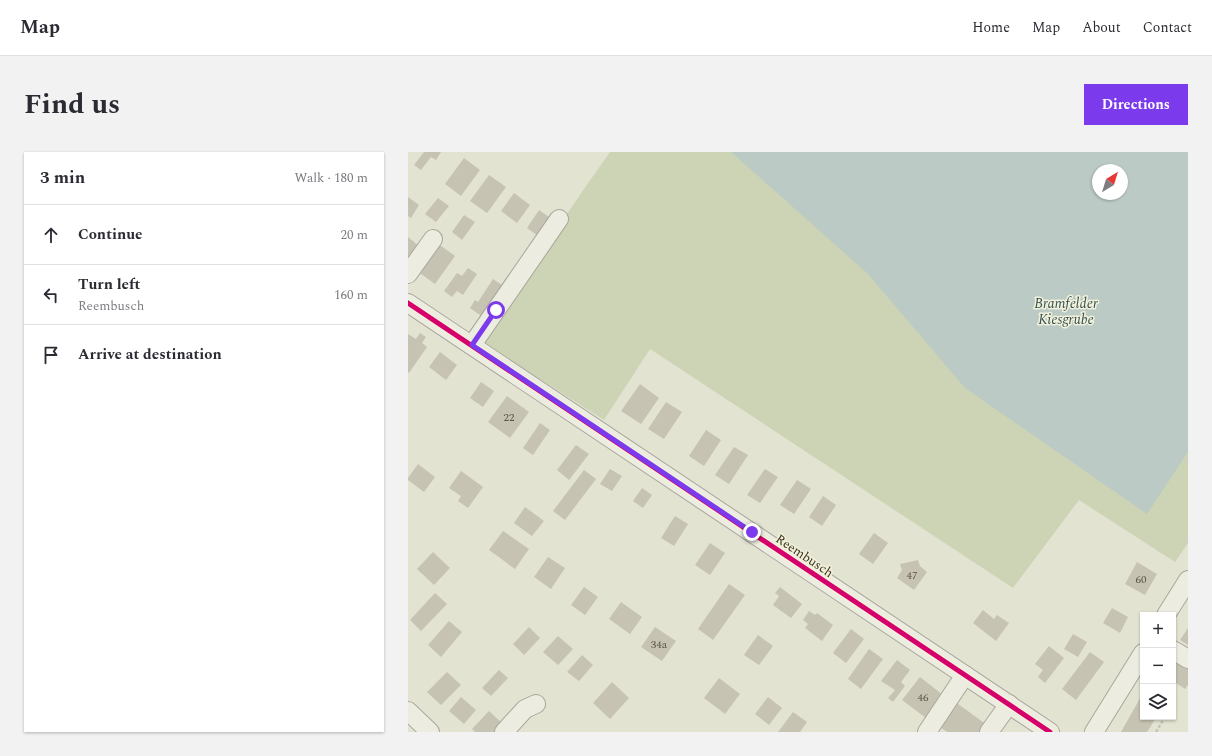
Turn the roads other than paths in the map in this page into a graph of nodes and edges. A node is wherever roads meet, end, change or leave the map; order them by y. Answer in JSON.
{"nodes":[{"id":1,"x":559,"y":219,"type":"dead end"},
{"id":2,"x":434,"y":240,"type":"dead end"},
{"id":3,"x":408,"y":274,"type":"edge"},
{"id":4,"x":408,"y":303,"type":"edge"},
{"id":5,"x":472,"y":345,"type":"junction"},
{"id":6,"x":1188,"y":580,"type":"edge"},
{"id":7,"x":1168,"y":612,"type":"edge"},
{"id":8,"x":1176,"y":652,"type":"edge"},
{"id":9,"x":1140,"y":658,"type":"edge"},
{"id":10,"x":1188,"y":659,"type":"edge"},
{"id":11,"x":965,"y":675,"type":"junction"},
{"id":12,"x":536,"y":704,"type":"dead end"},
{"id":13,"x":1009,"y":704,"type":"junction"},
{"id":14,"x":408,"y":711,"type":"edge"},
{"id":15,"x":1039,"y":729,"type":"edge"},
{"id":16,"x":430,"y":732,"type":"edge"},
{"id":17,"x":504,"y":732,"type":"edge"},
{"id":18,"x":928,"y":732,"type":"edge"},
{"id":19,"x":989,"y":732,"type":"edge"},
{"id":20,"x":1094,"y":732,"type":"edge"}],
"edges":[{"from":1,"to":5,"type":"street"},
{"from":2,"to":3,"type":"street"},
{"from":4,"to":5,"type":"street","name":"Reembusch"},
{"from":5,"to":11,"type":"street","name":"Reembusch"},
{"from":6,"to":7,"type":"street"},
{"from":8,"to":10,"type":"street"},
{"from":9,"to":20,"type":"street"},
{"from":11,"to":13,"type":"street","name":"Reembusch"},
{"from":11,"to":18,"type":"street"},
{"from":12,"to":17,"type":"street"},
{"from":13,"to":15,"type":"street","name":"Reembusch"},
{"from":13,"to":19,"type":"street"},
{"from":14,"to":16,"type":"street"}]}
